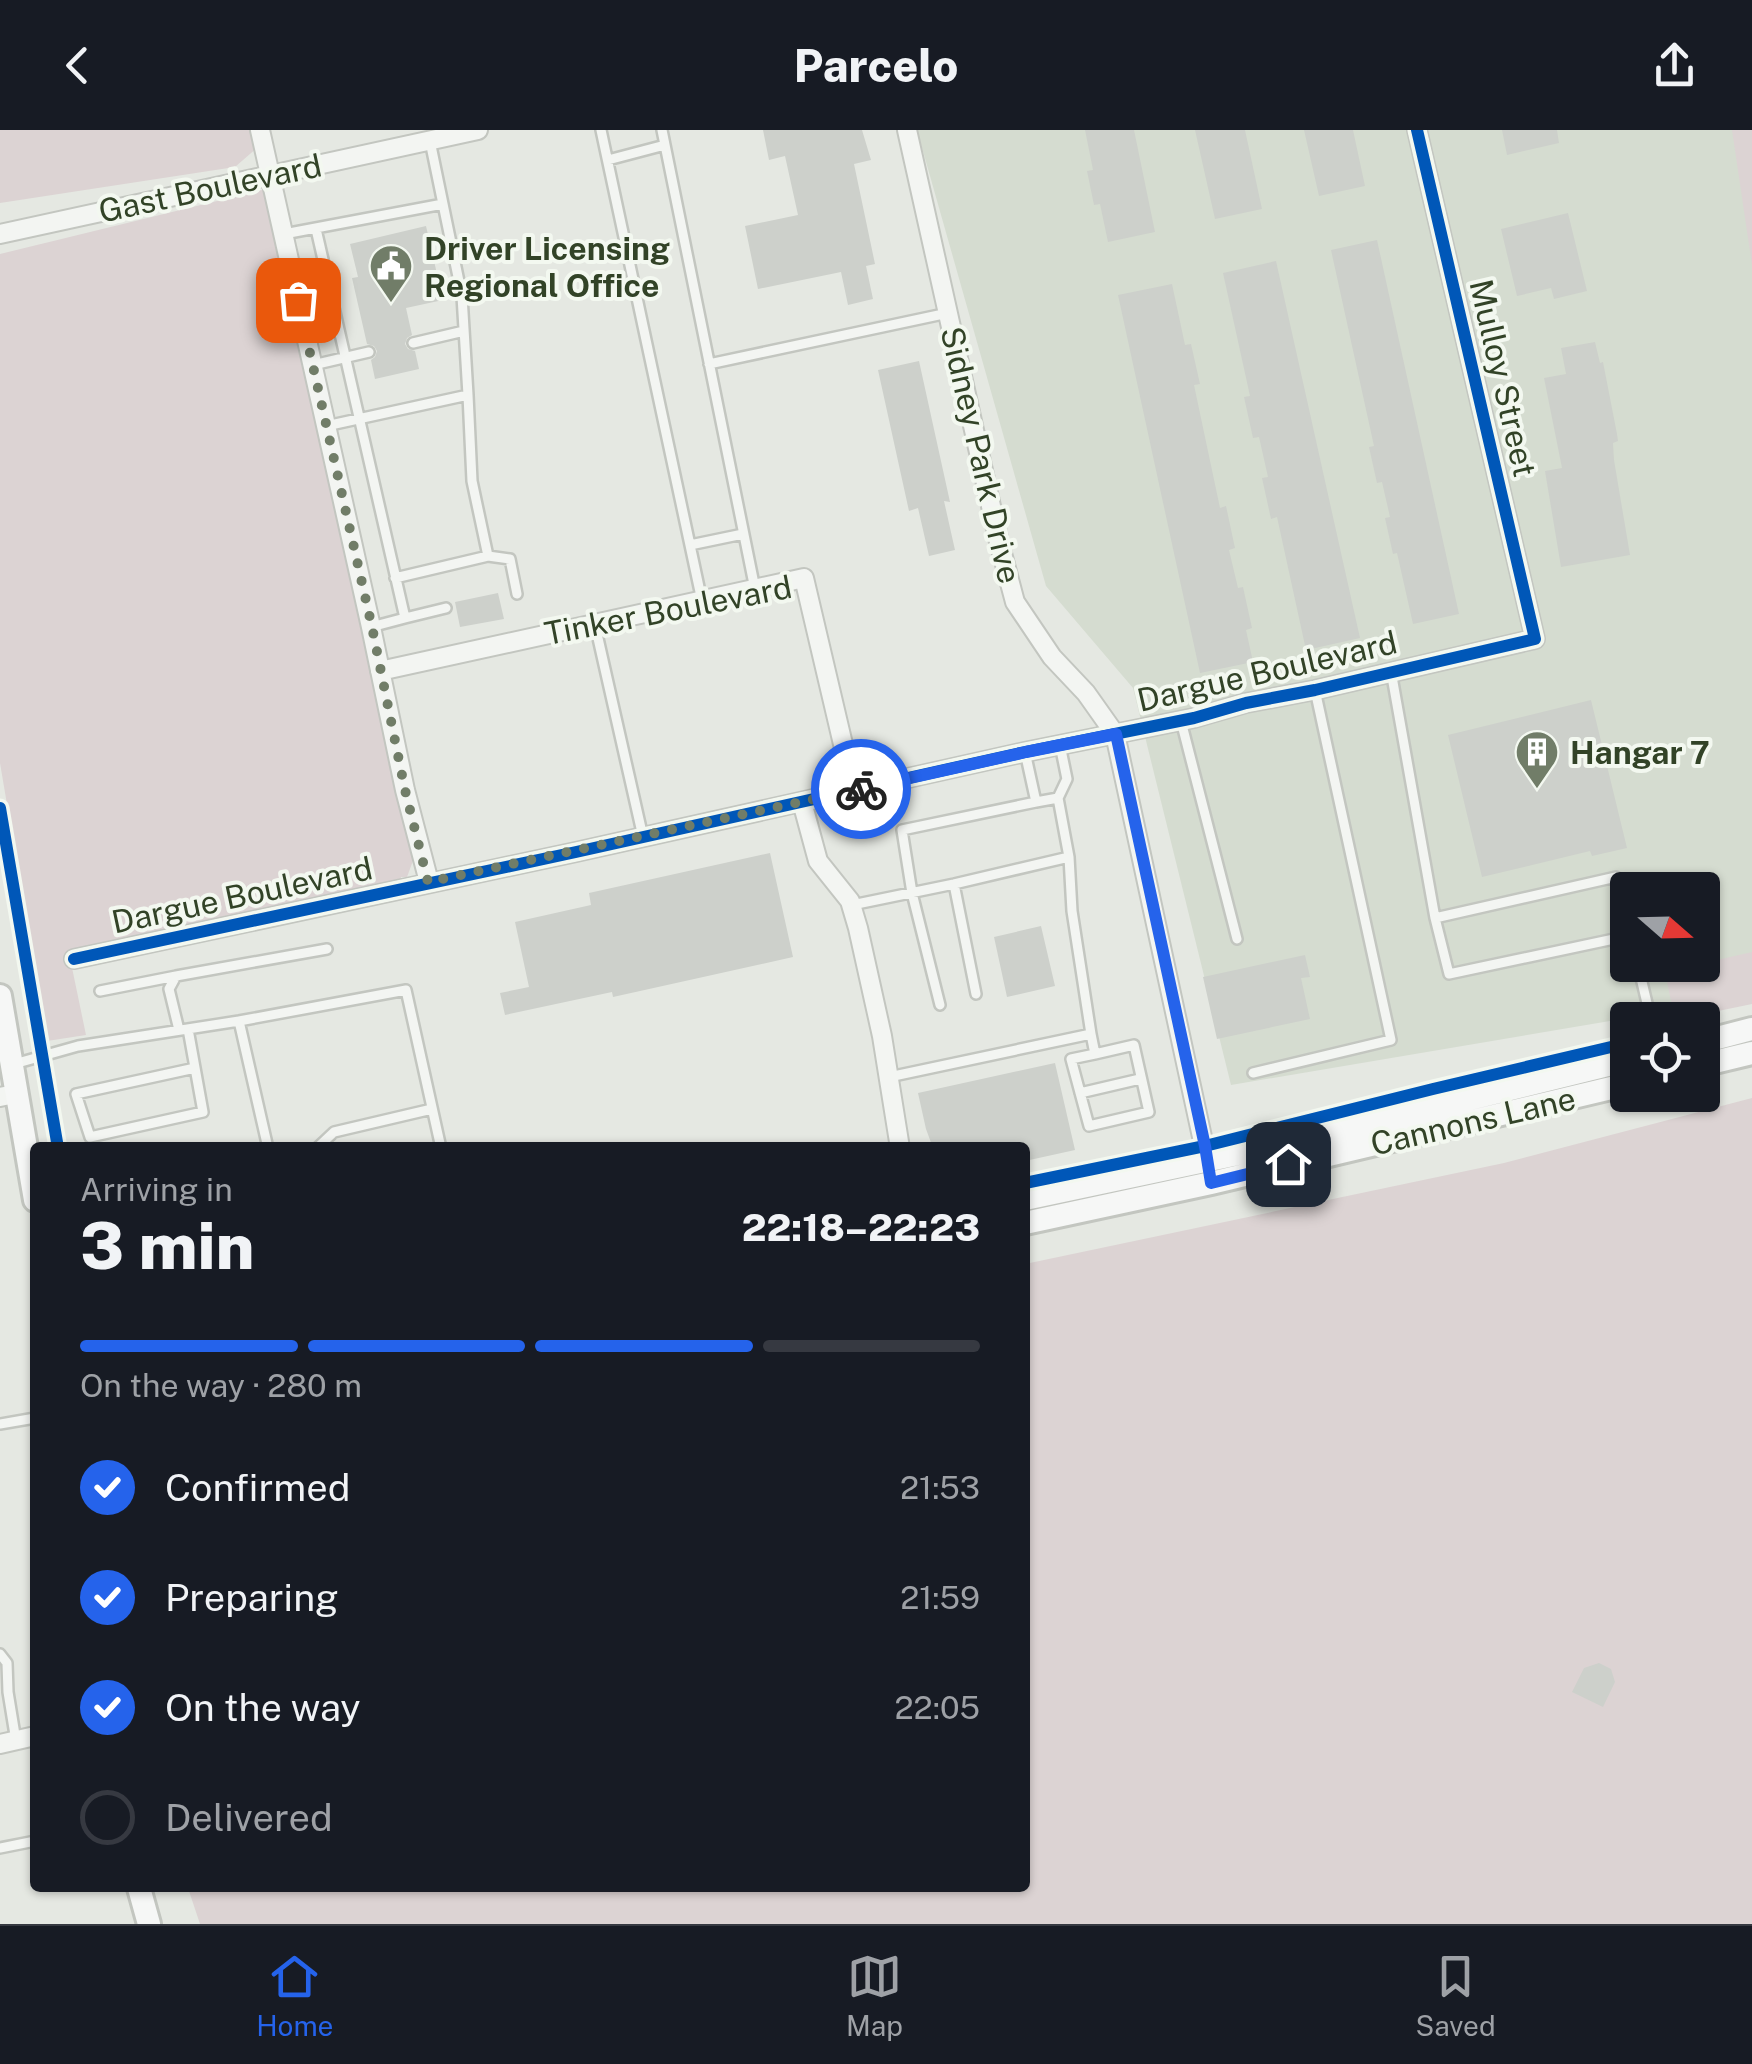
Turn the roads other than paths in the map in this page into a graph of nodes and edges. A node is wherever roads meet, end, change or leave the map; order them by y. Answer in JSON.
{"nodes":[{"id":1,"x":260,"y":130,"type":"edge"},
{"id":2,"x":478,"y":130,"type":"edge"},
{"id":3,"x":601,"y":130,"type":"edge"},
{"id":4,"x":662,"y":130,"type":"edge"},
{"id":5,"x":907,"y":130,"type":"edge"},
{"id":6,"x":1418,"y":130,"type":"edge"},
{"id":7,"x":430,"y":142,"type":"junction"},
{"id":8,"x":665,"y":146,"type":"junction"},
{"id":9,"x":608,"y":160,"type":"junction"},
{"id":10,"x":271,"y":174,"type":"junction"},
{"id":11,"x":443,"y":204,"type":"junction"},
{"id":12,"x":316,"y":229,"type":"junction"},
{"id":13,"x":0,"y":234,"type":"edge"},
{"id":14,"x":284,"y":234,"type":"junction"},
{"id":15,"x":948,"y":313,"type":"junction"},
{"id":16,"x":464,"y":331,"type":"junction"},
{"id":17,"x":413,"y":343,"type":"dead end"},
{"id":18,"x":369,"y":352,"type":"dead end"},
{"id":19,"x":344,"y":358,"type":"junction"},
{"id":20,"x":709,"y":364,"type":"junction"},
{"id":21,"x":313,"y":365,"type":"junction"},
{"id":22,"x":468,"y":395,"type":"junction"},
{"id":23,"x":358,"y":420,"type":"junction"},
{"id":24,"x":326,"y":426,"type":"junction"},
{"id":25,"x":744,"y":534,"type":"junction"},
{"id":26,"x":690,"y":545,"type":"junction"},
{"id":27,"x":488,"y":556,"type":"junction"},
{"id":28,"x":395,"y":578,"type":"junction"},
{"id":29,"x":755,"y":589,"type":"junction"},
{"id":30,"x":517,"y":594,"type":"dead end"},
{"id":31,"x":702,"y":601,"type":"junction"},
{"id":32,"x":446,"y":608,"type":"dead end"},
{"id":33,"x":404,"y":618,"type":"junction"},
{"id":34,"x":595,"y":624,"type":"junction"},
{"id":35,"x":372,"y":627,"type":"junction"},
{"id":36,"x":1534,"y":639,"type":"joint"},
{"id":37,"x":380,"y":671,"type":"junction"},
{"id":38,"x":1390,"y":671,"type":"junction"},
{"id":39,"x":1315,"y":690,"type":"junction"},
{"id":40,"x":1181,"y":721,"type":"junction"},
{"id":41,"x":1116,"y":734,"type":"junction"},
{"id":42,"x":1060,"y":745,"type":"junction"},
{"id":43,"x":1026,"y":752,"type":"junction"},
{"id":44,"x":854,"y":791,"type":"junction"},
{"id":45,"x":1058,"y":798,"type":"junction"},
{"id":46,"x":802,"y":802,"type":"junction"},
{"id":47,"x":1036,"y":802,"type":"junction"},
{"id":48,"x":644,"y":837,"type":"junction"},
{"id":49,"x":1069,"y":857,"type":"junction"},
{"id":50,"x":1610,"y":878,"type":"edge"},
{"id":51,"x":428,"y":882,"type":"junction"},
{"id":52,"x":954,"y":884,"type":"junction"},
{"id":53,"x":912,"y":893,"type":"junction"},
{"id":54,"x":852,"y":905,"type":"junction"},
{"id":55,"x":1436,"y":918,"type":"junction"},
{"id":56,"x":1237,"y":939,"type":"dead end"},
{"id":57,"x":1610,"y":940,"type":"edge"},
{"id":58,"x":327,"y":950,"type":"dead end"},
{"id":59,"x":74,"y":959,"type":"dead end"},
{"id":60,"x":176,"y":976,"type":"junction"},
{"id":61,"x":100,"y":992,"type":"dead end"},
{"id":62,"x":976,"y":994,"type":"dead end"},
{"id":63,"x":0,"y":996,"type":"edge"},
{"id":64,"x":940,"y":1004,"type":"dead end"},
{"id":65,"x":239,"y":1021,"type":"junction"},
{"id":66,"x":1752,"y":1029,"type":"edge"},
{"id":67,"x":184,"y":1030,"type":"junction"},
{"id":68,"x":1090,"y":1034,"type":"junction"},
{"id":69,"x":1720,"y":1037,"type":"edge"},
{"id":70,"x":1752,"y":1053,"type":"edge"},
{"id":71,"x":1095,"y":1054,"type":"junction"},
{"id":72,"x":1720,"y":1061,"type":"edge"},
{"id":73,"x":11,"y":1064,"type":"junction"},
{"id":74,"x":1610,"y":1064,"type":"edge"},
{"id":75,"x":195,"y":1068,"type":"junction"},
{"id":76,"x":1253,"y":1073,"type":"dead end"},
{"id":77,"x":889,"y":1077,"type":"junction"},
{"id":78,"x":1140,"y":1079,"type":"junction"},
{"id":79,"x":1610,"y":1088,"type":"edge"},
{"id":80,"x":1080,"y":1092,"type":"junction"},
{"id":81,"x":8,"y":1095,"type":"edge"},
{"id":82,"x":432,"y":1110,"type":"junction"},
{"id":83,"x":267,"y":1142,"type":"edge"},
{"id":84,"x":323,"y":1142,"type":"edge"},
{"id":85,"x":440,"y":1142,"type":"edge"},
{"id":86,"x":899,"y":1142,"type":"edge"},
{"id":87,"x":1209,"y":1171,"type":"junction"},
{"id":88,"x":30,"y":1181,"type":"edge"},
{"id":89,"x":1030,"y":1198,"type":"edge"},
{"id":90,"x":1030,"y":1222,"type":"edge"},
{"id":91,"x":30,"y":1419,"type":"edge"},
{"id":92,"x":0,"y":1424,"type":"edge"},
{"id":93,"x":0,"y":1654,"type":"edge"},
{"id":94,"x":17,"y":1740,"type":"edge"},
{"id":95,"x":30,"y":1842,"type":"edge"},
{"id":96,"x":0,"y":1848,"type":"edge"},
{"id":97,"x":141,"y":1892,"type":"edge"},
{"id":98,"x":148,"y":1924,"type":"edge"}],
"edges":[{"from":1,"to":10,"type":"street"},
{"from":2,"to":7,"type":"street","name":"Gast Boulevard"},
{"from":3,"to":9,"type":"lane"},
{"from":4,"to":8,"type":"lane"},
{"from":5,"to":15,"type":"street","name":"Sidney Park Drive"},
{"from":6,"to":36,"type":"street","name":"Mulloy Street"},
{"from":7,"to":10,"type":"street","name":"Gast Boulevard"},
{"from":7,"to":11,"type":"lane"},
{"from":8,"to":9,"type":"lane"},
{"from":8,"to":20,"type":"lane"},
{"from":9,"to":26,"type":"lane"},
{"from":10,"to":13,"type":"street","name":"Gast Boulevard"},
{"from":10,"to":14,"type":"street"},
{"from":11,"to":12,"type":"lane"},
{"from":11,"to":16,"type":"lane"},
{"from":12,"to":14,"type":"lane"},
{"from":12,"to":19,"type":"lane"},
{"from":14,"to":21,"type":"street"},
{"from":15,"to":20,"type":"lane"},
{"from":15,"to":41,"type":"street","name":"Sidney Park Drive"},
{"from":16,"to":17,"type":"lane"},
{"from":16,"to":22,"type":"lane"},
{"from":18,"to":19,"type":"lane"},
{"from":19,"to":21,"type":"lane"},
{"from":19,"to":23,"type":"lane"},
{"from":20,"to":25,"type":"lane"},
{"from":21,"to":24,"type":"street"},
{"from":22,"to":23,"type":"lane"},
{"from":22,"to":27,"type":"lane"},
{"from":23,"to":24,"type":"lane"},
{"from":23,"to":28,"type":"lane"},
{"from":24,"to":35,"type":"street"},
{"from":25,"to":26,"type":"lane"},
{"from":25,"to":29,"type":"lane"},
{"from":26,"to":31,"type":"lane"},
{"from":27,"to":28,"type":"lane"},
{"from":27,"to":30,"type":"lane"},
{"from":28,"to":33,"type":"lane"},
{"from":29,"to":31,"type":"street","name":"Tinker Boulevard"},
{"from":29,"to":44,"type":"street","name":"Tinker Boulevard"},
{"from":31,"to":34,"type":"street","name":"Tinker Boulevard"},
{"from":32,"to":33,"type":"lane"},
{"from":33,"to":35,"type":"lane"},
{"from":34,"to":37,"type":"street","name":"Tinker Boulevard"},
{"from":34,"to":48,"type":"lane"},
{"from":35,"to":37,"type":"street"},
{"from":36,"to":38,"type":"street","name":"Dargue Boulevard"},
{"from":37,"to":51,"type":"street"},
{"from":38,"to":39,"type":"street","name":"Dargue Boulevard"},
{"from":38,"to":55,"type":"lane"},
{"from":39,"to":40,"type":"street","name":"Dargue Boulevard"},
{"from":39,"to":76,"type":"lane"},
{"from":40,"to":41,"type":"street","name":"Dargue Boulevard"},
{"from":40,"to":56,"type":"lane"},
{"from":41,"to":42,"type":"street","name":"Dargue Boulevard"},
{"from":41,"to":87,"type":"street","name":"Sidney Park Drive"},
{"from":42,"to":43,"type":"street","name":"Dargue Boulevard"},
{"from":42,"to":45,"type":"lane"},
{"from":43,"to":44,"type":"street","name":"Dargue Boulevard"},
{"from":43,"to":47,"type":"lane"},
{"from":44,"to":46,"type":"street","name":"Dargue Boulevard"},
{"from":45,"to":47,"type":"lane"},
{"from":45,"to":49,"type":"lane"},
{"from":46,"to":48,"type":"street","name":"Dargue Boulevard"},
{"from":46,"to":54,"type":"street"},
{"from":47,"to":53,"type":"lane"},
{"from":48,"to":51,"type":"street","name":"Dargue Boulevard"},
{"from":49,"to":52,"type":"lane"},
{"from":49,"to":68,"type":"lane"},
{"from":50,"to":55,"type":"lane"},
{"from":51,"to":59,"type":"street","name":"Dargue Boulevard"},
{"from":52,"to":53,"type":"lane"},
{"from":52,"to":62,"type":"lane"},
{"from":53,"to":54,"type":"lane"},
{"from":53,"to":64,"type":"lane"},
{"from":54,"to":77,"type":"street"},
{"from":55,"to":57,"type":"lane"},
{"from":58,"to":60,"type":"lane"},
{"from":60,"to":61,"type":"lane"},
{"from":60,"to":67,"type":"lane"},
{"from":63,"to":73,"type":"main road"},
{"from":65,"to":67,"type":"lane"},
{"from":65,"to":82,"type":"lane"},
{"from":65,"to":83,"type":"lane"},
{"from":66,"to":69,"type":"main road"},
{"from":67,"to":73,"type":"lane"},
{"from":67,"to":75,"type":"lane"},
{"from":68,"to":71,"type":"lane"},
{"from":68,"to":77,"type":"lane"},
{"from":70,"to":72,"type":"main road"},
{"from":71,"to":78,"type":"lane"},
{"from":71,"to":80,"type":"lane"},
{"from":73,"to":81,"type":"main road"},
{"from":74,"to":87,"type":"main road","name":"Cannons Lane"},
{"from":75,"to":75,"type":"lane"},
{"from":77,"to":86,"type":"street"},
{"from":78,"to":80,"type":"lane"},
{"from":78,"to":80,"type":"lane"},
{"from":79,"to":87,"type":"main road","name":"Cannons Lane"},
{"from":81,"to":88,"type":"main road"},
{"from":82,"to":84,"type":"lane"},
{"from":82,"to":85,"type":"lane"},
{"from":87,"to":89,"type":"main road","name":"Cannons Lane"},
{"from":87,"to":90,"type":"main road","name":"Cannons Lane"},
{"from":91,"to":92,"type":"lane"},
{"from":93,"to":94,"type":"lane"},
{"from":95,"to":96,"type":"lane"},
{"from":97,"to":98,"type":"main road"}]}
